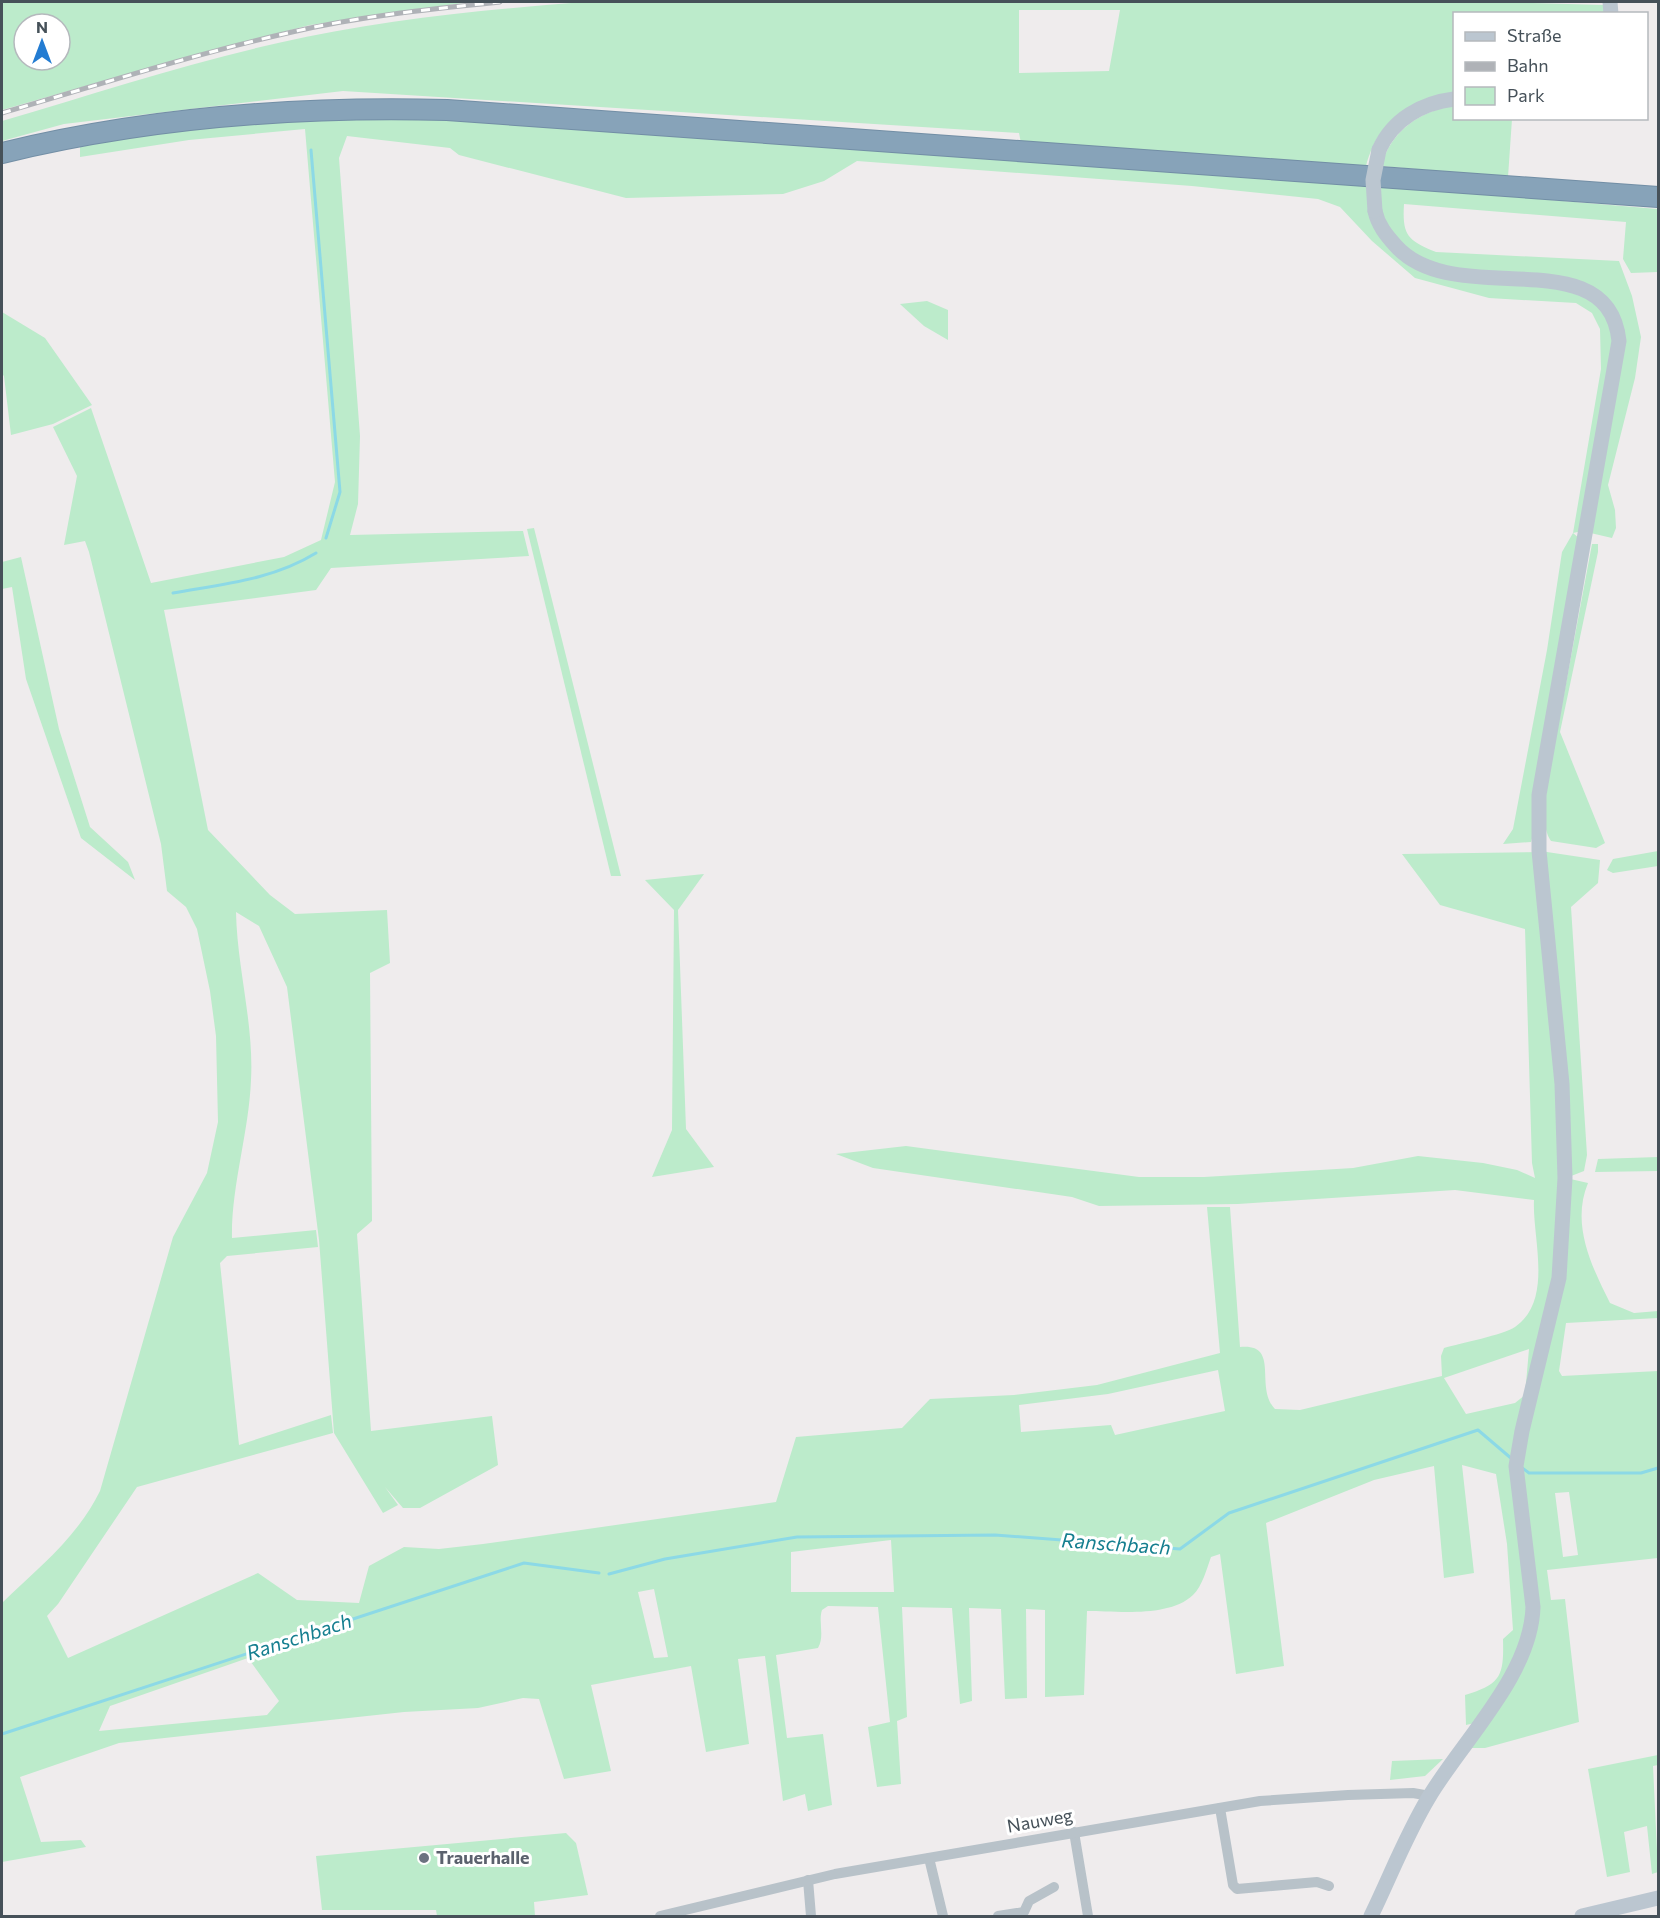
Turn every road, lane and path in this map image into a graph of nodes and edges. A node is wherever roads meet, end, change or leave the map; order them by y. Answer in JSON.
{"nodes":[{"id":1,"x":1453,"y":99,"type":"edge"},
{"id":2,"x":2,"y":153,"type":"edge"},
{"id":3,"x":1659,"y":197,"type":"edge"},
{"id":4,"x":1430,"y":1796,"type":"junction"},
{"id":5,"x":1220,"y":1808,"type":"junction"},
{"id":6,"x":1074,"y":1832,"type":"junction"},
{"id":7,"x":929,"y":1858,"type":"junction"},
{"id":8,"x":808,"y":1880,"type":"junction"},
{"id":9,"x":1329,"y":1886,"type":"dead end"},
{"id":10,"x":1054,"y":1887,"type":"dead end"},
{"id":11,"x":1659,"y":1898,"type":"edge"},
{"id":12,"x":1026,"y":1914,"type":"edge"},
{"id":13,"x":660,"y":1917,"type":"edge"},
{"id":14,"x":811,"y":1917,"type":"edge"},
{"id":15,"x":943,"y":1917,"type":"edge"},
{"id":16,"x":998,"y":1917,"type":"edge"},
{"id":17,"x":1088,"y":1917,"type":"edge"},
{"id":18,"x":1371,"y":1917,"type":"edge"},
{"id":19,"x":1582,"y":1917,"type":"edge"}],
"edges":[{"from":1,"to":4,"type":"street","bridge":true},
{"from":2,"to":3,"type":"highway"},
{"from":4,"to":5,"type":"street","name":"Nauweg"},
{"from":4,"to":18,"type":"street"},
{"from":5,"to":6,"type":"street","name":"Nauweg"},
{"from":5,"to":9,"type":"street"},
{"from":6,"to":7,"type":"street","name":"Nauweg"},
{"from":6,"to":17,"type":"street"},
{"from":7,"to":8,"type":"street","name":"Nauweg"},
{"from":7,"to":15,"type":"street"},
{"from":8,"to":13,"type":"street","name":"Nauweg"},
{"from":8,"to":14,"type":"street"},
{"from":10,"to":12,"type":"street"},
{"from":11,"to":19,"type":"street"},
{"from":12,"to":16,"type":"street"}]}
